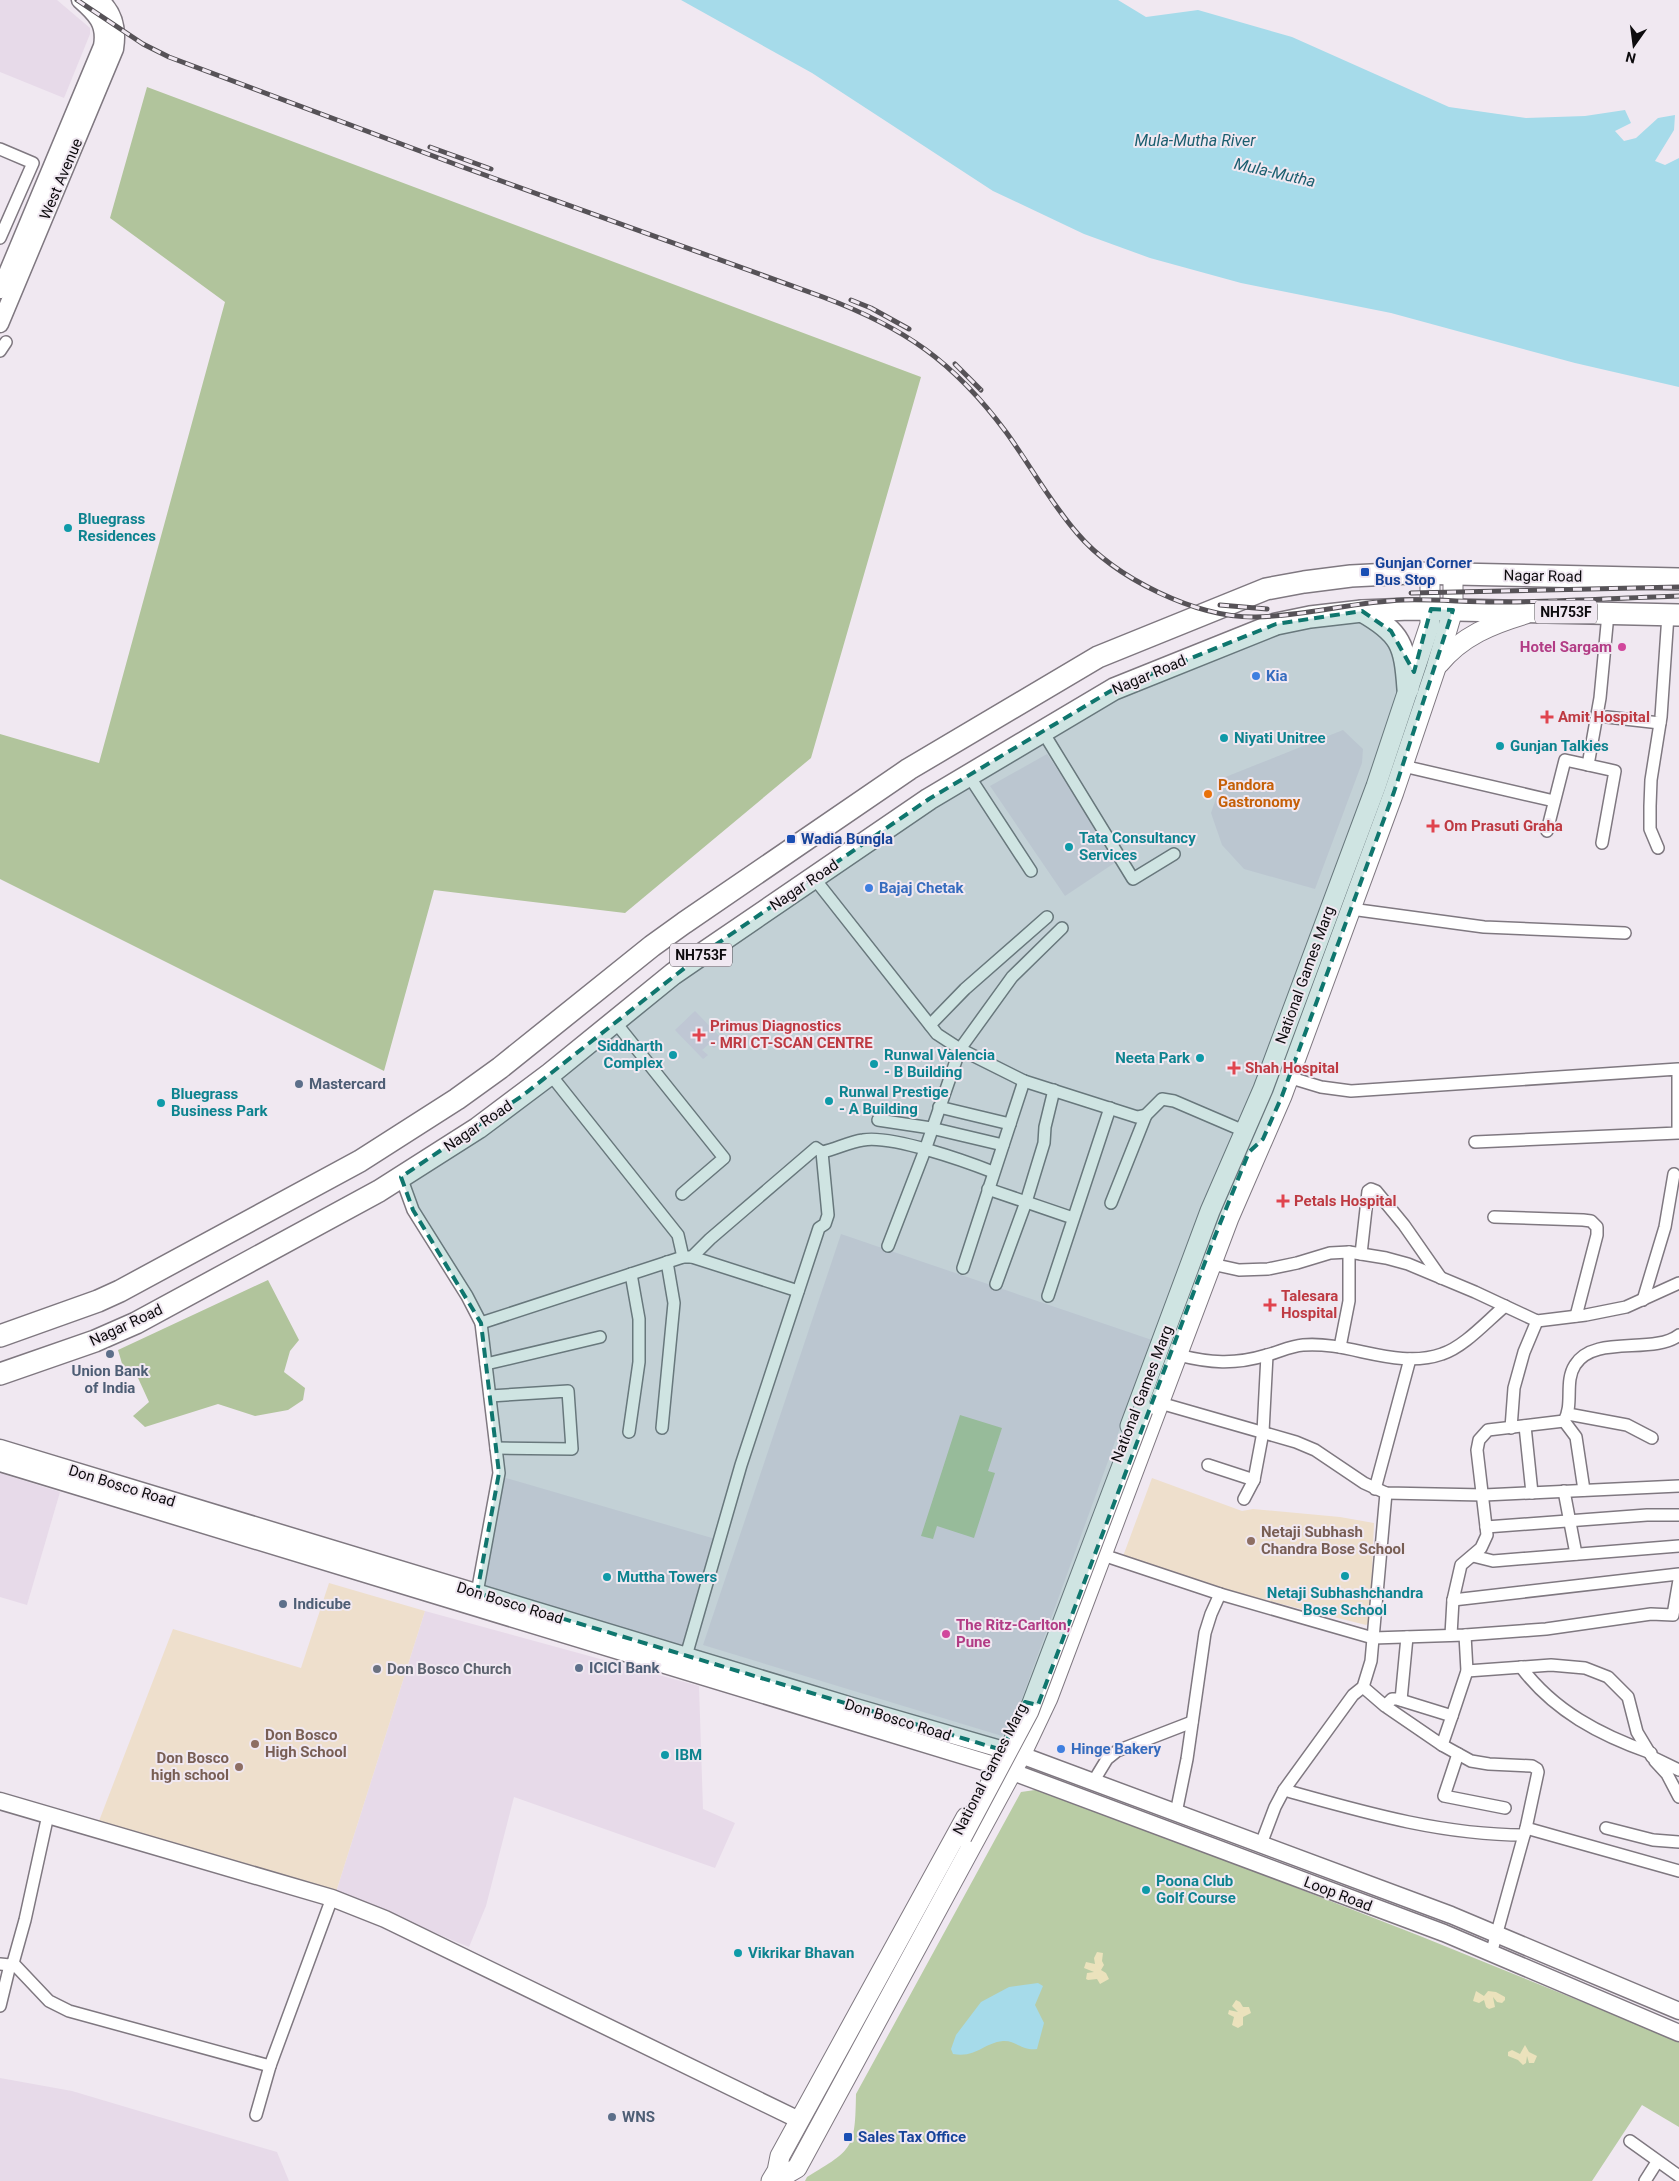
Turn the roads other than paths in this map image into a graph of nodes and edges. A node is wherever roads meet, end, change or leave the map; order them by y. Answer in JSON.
{"nodes":[{"id":1,"x":80,"y":0,"type":"edge"},
{"id":2,"x":100,"y":0,"type":"edge"},
{"id":3,"x":110,"y":32,"type":"junction"},
{"id":4,"x":0,"y":149,"type":"edge"},
{"id":5,"x":0,"y":238,"type":"edge"},
{"id":6,"x":10,"y":269,"type":"edge"},
{"id":7,"x":0,"y":290,"type":"edge"},
{"id":8,"x":0,"y":324,"type":"edge"},
{"id":9,"x":1430,"y":574,"type":"junction"},
{"id":10,"x":1453,"y":574,"type":"junction"},
{"id":11,"x":1679,"y":579,"type":"edge"},
{"id":12,"x":1431,"y":610,"type":"junction"},
{"id":13,"x":1453,"y":610,"type":"junction"},
{"id":14,"x":1362,"y":611,"type":"junction"},
{"id":15,"x":1534,"y":612,"type":"junction"},
{"id":16,"x":1608,"y":614,"type":"junction"},
{"id":17,"x":1674,"y":615,"type":"edge"},
{"id":18,"x":1436,"y":668,"type":"junction"},
{"id":19,"x":1408,"y":688,"type":"junction"},
{"id":20,"x":1607,"y":717,"type":"dead end"},
{"id":21,"x":1660,"y":723,"type":"junction"},
{"id":22,"x":1043,"y":732,"type":"junction"},
{"id":23,"x":1588,"y":765,"type":"junction"},
{"id":24,"x":1403,"y":766,"type":"junction"},
{"id":25,"x":969,"y":776,"type":"junction"},
{"id":26,"x":1554,"y":801,"type":"junction"},
{"id":27,"x":1547,"y":831,"type":"dead end"},
{"id":28,"x":1602,"y":843,"type":"dead end"},
{"id":29,"x":1658,"y":848,"type":"dead end"},
{"id":30,"x":1174,"y":854,"type":"dead end"},
{"id":31,"x":1031,"y":871,"type":"dead end"},
{"id":32,"x":814,"y":878,"type":"junction"},
{"id":33,"x":1351,"y":909,"type":"junction"},
{"id":34,"x":1047,"y":917,"type":"dead end"},
{"id":35,"x":1062,"y":928,"type":"dead end"},
{"id":36,"x":1625,"y":934,"type":"dead end"},
{"id":37,"x":616,"y":1022,"type":"junction"},
{"id":38,"x":930,"y":1025,"type":"junction"},
{"id":39,"x":960,"y":1049,"type":"junction"},
{"id":40,"x":550,"y":1074,"type":"junction"},
{"id":41,"x":1288,"y":1077,"type":"junction"},
{"id":42,"x":1024,"y":1080,"type":"junction"},
{"id":43,"x":1054,"y":1090,"type":"junction"},
{"id":44,"x":939,"y":1107,"type":"junction"},
{"id":45,"x":1110,"y":1108,"type":"junction"},
{"id":46,"x":1146,"y":1115,"type":"junction"},
{"id":47,"x":878,"y":1120,"type":"dead end"},
{"id":48,"x":1010,"y":1124,"type":"junction"},
{"id":49,"x":931,"y":1128,"type":"junction"},
{"id":50,"x":1244,"y":1131,"type":"junction"},
{"id":51,"x":1263,"y":1138,"type":"junction"},
{"id":52,"x":1475,"y":1142,"type":"dead end"},
{"id":53,"x":1004,"y":1145,"type":"junction"},
{"id":54,"x":925,"y":1150,"type":"junction"},
{"id":55,"x":822,"y":1152,"type":"junction"},
{"id":56,"x":993,"y":1172,"type":"junction"},
{"id":57,"x":1674,"y":1174,"type":"dead end"},
{"id":58,"x":401,"y":1177,"type":"junction"},
{"id":59,"x":988,"y":1189,"type":"junction"},
{"id":60,"x":682,"y":1194,"type":"dead end"},
{"id":61,"x":1026,"y":1202,"type":"junction"},
{"id":62,"x":1111,"y":1203,"type":"dead end"},
{"id":63,"x":1494,"y":1217,"type":"dead end"},
{"id":64,"x":1073,"y":1218,"type":"junction"},
{"id":65,"x":888,"y":1246,"type":"dead end"},
{"id":66,"x":1349,"y":1252,"type":"junction"},
{"id":67,"x":1361,"y":1254,"type":"junction"},
{"id":68,"x":688,"y":1257,"type":"junction"},
{"id":69,"x":667,"y":1262,"type":"junction"},
{"id":70,"x":1212,"y":1264,"type":"junction"},
{"id":71,"x":963,"y":1268,"type":"dead end"},
{"id":72,"x":631,"y":1274,"type":"junction"},
{"id":73,"x":1441,"y":1278,"type":"junction"},
{"id":74,"x":1679,"y":1283,"type":"edge"},
{"id":75,"x":996,"y":1284,"type":"dead end"},
{"id":76,"x":798,"y":1291,"type":"junction"},
{"id":77,"x":1048,"y":1296,"type":"dead end"},
{"id":78,"x":1642,"y":1300,"type":"junction"},
{"id":79,"x":1504,"y":1306,"type":"junction"},
{"id":80,"x":1576,"y":1316,"type":"junction"},
{"id":81,"x":1537,"y":1321,"type":"junction"},
{"id":82,"x":481,"y":1323,"type":"junction"},
{"id":83,"x":1679,"y":1335,"type":"edge"},
{"id":84,"x":0,"y":1336,"type":"edge"},
{"id":85,"x":600,"y":1337,"type":"dead end"},
{"id":86,"x":1340,"y":1347,"type":"junction"},
{"id":87,"x":1178,"y":1355,"type":"junction"},
{"id":88,"x":1267,"y":1355,"type":"junction"},
{"id":89,"x":1410,"y":1359,"type":"junction"},
{"id":90,"x":486,"y":1364,"type":"junction"},
{"id":91,"x":0,"y":1374,"type":"edge"},
{"id":92,"x":490,"y":1396,"type":"junction"},
{"id":93,"x":1150,"y":1409,"type":"junction"},
{"id":94,"x":1566,"y":1417,"type":"junction"},
{"id":95,"x":1525,"y":1426,"type":"junction"},
{"id":96,"x":662,"y":1428,"type":"dead end"},
{"id":97,"x":1511,"y":1428,"type":"junction"},
{"id":98,"x":629,"y":1432,"type":"dead end"},
{"id":99,"x":1263,"y":1432,"type":"junction"},
{"id":100,"x":1652,"y":1438,"type":"dead end"},
{"id":101,"x":0,"y":1448,"type":"edge"},
{"id":102,"x":496,"y":1448,"type":"junction"},
{"id":103,"x":0,"y":1463,"type":"edge"},
{"id":104,"x":1208,"y":1465,"type":"dead end"},
{"id":105,"x":1254,"y":1480,"type":"junction"},
{"id":106,"x":1679,"y":1486,"type":"edge"},
{"id":107,"x":1584,"y":1490,"type":"junction"},
{"id":108,"x":1381,"y":1491,"type":"junction"},
{"id":109,"x":1564,"y":1491,"type":"junction"},
{"id":110,"x":1532,"y":1492,"type":"junction"},
{"id":111,"x":1484,"y":1495,"type":"junction"},
{"id":112,"x":1244,"y":1500,"type":"dead end"},
{"id":113,"x":1679,"y":1515,"type":"edge"},
{"id":114,"x":1570,"y":1521,"type":"junction"},
{"id":115,"x":1486,"y":1528,"type":"junction"},
{"id":116,"x":1679,"y":1546,"type":"edge"},
{"id":117,"x":1576,"y":1554,"type":"junction"},
{"id":118,"x":1103,"y":1555,"type":"junction"},
{"id":119,"x":1473,"y":1556,"type":"junction"},
{"id":120,"x":1679,"y":1574,"type":"edge"},
{"id":121,"x":1679,"y":1580,"type":"edge"},
{"id":122,"x":477,"y":1593,"type":"junction"},
{"id":123,"x":1220,"y":1594,"type":"junction"},
{"id":124,"x":1453,"y":1600,"type":"junction"},
{"id":125,"x":1452,"y":1635,"type":"junction"},
{"id":126,"x":1465,"y":1635,"type":"junction"},
{"id":127,"x":1407,"y":1637,"type":"junction"},
{"id":128,"x":1373,"y":1638,"type":"junction"},
{"id":129,"x":686,"y":1656,"type":"junction"},
{"id":130,"x":1521,"y":1667,"type":"junction"},
{"id":131,"x":1467,"y":1671,"type":"junction"},
{"id":132,"x":1363,"y":1686,"type":"junction"},
{"id":133,"x":1401,"y":1700,"type":"junction"},
{"id":134,"x":1025,"y":1702,"type":"junction"},
{"id":135,"x":1385,"y":1706,"type":"junction"},
{"id":136,"x":1043,"y":1709,"type":"junction"},
{"id":137,"x":1452,"y":1716,"type":"junction"},
{"id":138,"x":1192,"y":1722,"type":"junction"},
{"id":139,"x":1442,"y":1746,"type":"junction"},
{"id":140,"x":1458,"y":1754,"type":"junction"},
{"id":141,"x":1021,"y":1755,"type":"junction"},
{"id":142,"x":1651,"y":1755,"type":"junction"},
{"id":143,"x":998,"y":1758,"type":"junction"},
{"id":144,"x":1679,"y":1770,"type":"edge"},
{"id":145,"x":1012,"y":1772,"type":"junction"},
{"id":146,"x":1093,"y":1782,"type":"junction"},
{"id":147,"x":1284,"y":1790,"type":"junction"},
{"id":148,"x":1679,"y":1797,"type":"edge"},
{"id":149,"x":0,"y":1800,"type":"edge"},
{"id":150,"x":1505,"y":1808,"type":"dead end"},
{"id":151,"x":1176,"y":1812,"type":"junction"},
{"id":152,"x":48,"y":1814,"type":"junction"},
{"id":153,"x":1606,"y":1828,"type":"dead end"},
{"id":154,"x":1525,"y":1832,"type":"junction"},
{"id":155,"x":1678,"y":1839,"type":"edge"},
{"id":156,"x":1261,"y":1844,"type":"junction"},
{"id":157,"x":1679,"y":1871,"type":"edge"},
{"id":158,"x":332,"y":1898,"type":"junction"},
{"id":159,"x":1497,"y":1935,"type":"junction"},
{"id":160,"x":1492,"y":1954,"type":"junction"},
{"id":161,"x":8,"y":1964,"type":"edge"},
{"id":162,"x":0,"y":2006,"type":"edge"},
{"id":163,"x":1679,"y":2011,"type":"edge"},
{"id":164,"x":1679,"y":2033,"type":"edge"},
{"id":165,"x":270,"y":2066,"type":"junction"},
{"id":166,"x":256,"y":2115,"type":"dead end"},
{"id":167,"x":799,"y":2120,"type":"junction"},
{"id":168,"x":1630,"y":2141,"type":"dead end"},
{"id":169,"x":1657,"y":2162,"type":"junction"},
{"id":170,"x":1679,"y":2176,"type":"edge"},
{"id":171,"x":779,"y":2177,"type":"edge"},
{"id":172,"x":1645,"y":2181,"type":"edge"}],
"edges":[{"from":1,"to":3,"type":"main road"},
{"from":2,"to":3,"type":"main road"},
{"from":3,"to":6,"type":"main road","name":"West Avenue"},
{"from":4,"to":5,"type":"street"},
{"from":6,"to":7,"type":"main road","name":"West Avenue"},
{"from":6,"to":8,"type":"main road","name":"West Avenue"},
{"from":9,"to":10,"type":"highway","name":"Nagar Road","number":"NH753F"},
{"from":9,"to":12,"type":"main road","name":"National Games Marg"},
{"from":9,"to":84,"type":"highway","name":"Nagar Road","number":"NH753F"},
{"from":10,"to":11,"type":"highway","name":"Nagar Road","number":"NH753F"},
{"from":10,"to":13,"type":"main road","name":"National Games Marg"},
{"from":12,"to":13,"type":"highway","name":"Nagar Road","number":"NH753F"},
{"from":12,"to":14,"type":"highway","name":"Nagar Road","number":"NH753F"},
{"from":12,"to":19,"type":"main road","name":"National Games Marg"},
{"from":13,"to":15,"type":"highway","name":"Nagar Road","number":"NH753F"},
{"from":13,"to":18,"type":"main road","name":"National Games Marg"},
{"from":14,"to":19,"type":"highway"},
{"from":14,"to":22,"type":"highway","name":"Nagar Road","number":"NH753F"},
{"from":15,"to":16,"type":"highway","name":"Nagar Road","number":"NH753F"},
{"from":15,"to":18,"type":"main road"},
{"from":16,"to":17,"type":"highway","name":"Nagar Road","number":"NH753F"},
{"from":16,"to":23,"type":"street"},
{"from":17,"to":21,"type":"street"},
{"from":18,"to":24,"type":"main road","name":"National Games Marg"},
{"from":19,"to":50,"type":"main road","name":"National Games Marg"},
{"from":20,"to":21,"type":"street"},
{"from":21,"to":29,"type":"street"},
{"from":22,"to":25,"type":"highway","name":"Nagar Road","number":"NH753F"},
{"from":22,"to":30,"type":"street"},
{"from":23,"to":26,"type":"street"},
{"from":23,"to":28,"type":"street"},
{"from":24,"to":26,"type":"street"},
{"from":24,"to":33,"type":"main road","name":"National Games Marg"},
{"from":25,"to":31,"type":"street"},
{"from":25,"to":32,"type":"highway","name":"Nagar Road","number":"NH753F"},
{"from":26,"to":27,"type":"street"},
{"from":32,"to":37,"type":"highway","name":"Nagar Road","number":"NH753F"},
{"from":32,"to":38,"type":"street"},
{"from":33,"to":36,"type":"street"},
{"from":33,"to":41,"type":"main road","name":"National Games Marg"},
{"from":34,"to":38,"type":"street"},
{"from":35,"to":39,"type":"street"},
{"from":37,"to":40,"type":"highway","name":"Nagar Road","number":"NH753F"},
{"from":37,"to":60,"type":"street"},
{"from":38,"to":39,"type":"street"},
{"from":39,"to":42,"type":"street"},
{"from":39,"to":44,"type":"street"},
{"from":40,"to":58,"type":"highway","name":"Nagar Road","number":"NH753F"},
{"from":40,"to":68,"type":"street"},
{"from":41,"to":51,"type":"main road","name":"National Games Marg"},
{"from":41,"to":52,"type":"street"},
{"from":42,"to":43,"type":"street"},
{"from":42,"to":48,"type":"street"},
{"from":43,"to":45,"type":"street"},
{"from":43,"to":61,"type":"street"},
{"from":44,"to":48,"type":"street"},
{"from":44,"to":49,"type":"street"},
{"from":45,"to":46,"type":"street"},
{"from":45,"to":64,"type":"street"},
{"from":46,"to":50,"type":"street"},
{"from":46,"to":62,"type":"street"},
{"from":47,"to":49,"type":"street"},
{"from":48,"to":53,"type":"street"},
{"from":49,"to":53,"type":"street"},
{"from":49,"to":54,"type":"street"},
{"from":50,"to":93,"type":"main road"},
{"from":50,"to":134,"type":"main road","name":"National Games Marg"},
{"from":51,"to":70,"type":"main road","name":"National Games Marg"},
{"from":51,"to":93,"type":"main road"},
{"from":53,"to":56,"type":"street"},
{"from":54,"to":55,"type":"street"},
{"from":54,"to":56,"type":"street"},
{"from":54,"to":65,"type":"street"},
{"from":55,"to":68,"type":"street"},
{"from":55,"to":76,"type":"street"},
{"from":56,"to":59,"type":"street"},
{"from":57,"to":78,"type":"street"},
{"from":58,"to":82,"type":"street"},
{"from":58,"to":91,"type":"highway","name":"Nagar Road","number":"NH753F"},
{"from":59,"to":61,"type":"street"},
{"from":59,"to":71,"type":"street"},
{"from":61,"to":64,"type":"street"},
{"from":61,"to":75,"type":"street"},
{"from":63,"to":80,"type":"street"},
{"from":64,"to":77,"type":"street"},
{"from":66,"to":67,"type":"street"},
{"from":66,"to":70,"type":"street"},
{"from":66,"to":86,"type":"street"},
{"from":67,"to":73,"type":"street"},
{"from":67,"to":73,"type":"street"},
{"from":68,"to":69,"type":"street"},
{"from":68,"to":76,"type":"street"},
{"from":69,"to":72,"type":"street"},
{"from":69,"to":96,"type":"street"},
{"from":70,"to":87,"type":"main road","name":"National Games Marg"},
{"from":72,"to":82,"type":"street"},
{"from":72,"to":98,"type":"street"},
{"from":73,"to":79,"type":"street"},
{"from":74,"to":78,"type":"street"},
{"from":76,"to":129,"type":"street"},
{"from":78,"to":80,"type":"street"},
{"from":79,"to":81,"type":"street"},
{"from":79,"to":89,"type":"street"},
{"from":80,"to":81,"type":"street"},
{"from":81,"to":97,"type":"street"},
{"from":82,"to":90,"type":"street"},
{"from":83,"to":94,"type":"street"},
{"from":85,"to":90,"type":"street"},
{"from":86,"to":88,"type":"street"},
{"from":86,"to":89,"type":"street"},
{"from":87,"to":88,"type":"street"},
{"from":87,"to":93,"type":"main road","name":"National Games Marg"},
{"from":88,"to":99,"type":"street"},
{"from":89,"to":108,"type":"street"},
{"from":90,"to":92,"type":"street"},
{"from":92,"to":102,"type":"street"},
{"from":92,"to":102,"type":"street"},
{"from":93,"to":99,"type":"street"},
{"from":93,"to":118,"type":"main road","name":"National Games Marg"},
{"from":93,"to":171,"type":"main road","bridge":true},
{"from":94,"to":95,"type":"street"},
{"from":94,"to":100,"type":"street"},
{"from":94,"to":107,"type":"street"},
{"from":95,"to":97,"type":"street"},
{"from":95,"to":110,"type":"street"},
{"from":97,"to":111,"type":"street"},
{"from":99,"to":105,"type":"street"},
{"from":99,"to":108,"type":"street"},
{"from":101,"to":122,"type":"main road","name":"Don Bosco Road"},
{"from":102,"to":122,"type":"street"},
{"from":103,"to":143,"type":"main road","name":"Don Bosco Road"},
{"from":104,"to":105,"type":"street"},
{"from":105,"to":112,"type":"street"},
{"from":106,"to":107,"type":"street"},
{"from":107,"to":109,"type":"street"},
{"from":108,"to":111,"type":"street"},
{"from":108,"to":128,"type":"street"},
{"from":109,"to":110,"type":"street"},
{"from":109,"to":114,"type":"street"},
{"from":110,"to":111,"type":"street"},
{"from":111,"to":115,"type":"street"},
{"from":113,"to":114,"type":"street"},
{"from":114,"to":115,"type":"street"},
{"from":114,"to":117,"type":"street"},
{"from":115,"to":119,"type":"street"},
{"from":116,"to":117,"type":"street"},
{"from":117,"to":119,"type":"street"},
{"from":118,"to":123,"type":"street"},
{"from":118,"to":136,"type":"main road","name":"National Games Marg"},
{"from":119,"to":124,"type":"street"},
{"from":120,"to":124,"type":"street"},
{"from":121,"to":126,"type":"street"},
{"from":122,"to":129,"type":"main road","name":"Don Bosco Road"},
{"from":123,"to":128,"type":"street"},
{"from":123,"to":138,"type":"street"},
{"from":124,"to":125,"type":"street"},
{"from":125,"to":126,"type":"street"},
{"from":125,"to":127,"type":"street"},
{"from":126,"to":131,"type":"street"},
{"from":127,"to":128,"type":"street"},
{"from":127,"to":133,"type":"street"},
{"from":128,"to":132,"type":"street"},
{"from":129,"to":143,"type":"main road","name":"Don Bosco Road"},
{"from":130,"to":131,"type":"street"},
{"from":130,"to":142,"type":"street"},
{"from":130,"to":142,"type":"street"},
{"from":131,"to":137,"type":"street"},
{"from":132,"to":135,"type":"street"},
{"from":132,"to":147,"type":"street"},
{"from":133,"to":135,"type":"street"},
{"from":133,"to":137,"type":"street"},
{"from":134,"to":136,"type":"main road"},
{"from":134,"to":143,"type":"main road","name":"National Games Marg"},
{"from":135,"to":139,"type":"street"},
{"from":136,"to":141,"type":"main road","name":"National Games Marg"},
{"from":137,"to":139,"type":"street"},
{"from":138,"to":146,"type":"street"},
{"from":138,"to":151,"type":"street"},
{"from":139,"to":140,"type":"street"},
{"from":140,"to":150,"type":"street"},
{"from":140,"to":154,"type":"street"},
{"from":141,"to":143,"type":"main road","name":"Don Bosco Road"},
{"from":141,"to":145,"type":"main road","name":"National Games Marg"},
{"from":141,"to":146,"type":"main road","name":"Loop Road"},
{"from":142,"to":144,"type":"street"},
{"from":142,"to":148,"type":"street"},
{"from":143,"to":145,"type":"main road","name":"Loop Road"},
{"from":143,"to":167,"type":"main road","name":"National Games Marg"},
{"from":145,"to":160,"type":"main road","name":"Loop Road"},
{"from":145,"to":171,"type":"main road","name":"National Games Marg"},
{"from":146,"to":151,"type":"main road","name":"Loop Road"},
{"from":147,"to":154,"type":"street"},
{"from":147,"to":156,"type":"street"},
{"from":149,"to":152,"type":"main road"},
{"from":151,"to":156,"type":"main road","name":"Loop Road"},
{"from":152,"to":158,"type":"main road"},
{"from":152,"to":161,"type":"street"},
{"from":153,"to":155,"type":"street"},
{"from":154,"to":157,"type":"street"},
{"from":154,"to":159,"type":"street"},
{"from":156,"to":159,"type":"main road","name":"Loop Road"},
{"from":158,"to":165,"type":"street"},
{"from":158,"to":167,"type":"main road"},
{"from":159,"to":160,"type":"street"},
{"from":159,"to":163,"type":"main road","name":"Loop Road"},
{"from":160,"to":164,"type":"main road","name":"Loop Road"},
{"from":161,"to":162,"type":"street"},
{"from":161,"to":165,"type":"street"},
{"from":165,"to":166,"type":"street"},
{"from":167,"to":171,"type":"main road","name":"National Games Marg"},
{"from":168,"to":169,"type":"street"},
{"from":169,"to":170,"type":"street"},
{"from":169,"to":172,"type":"street"}]}
